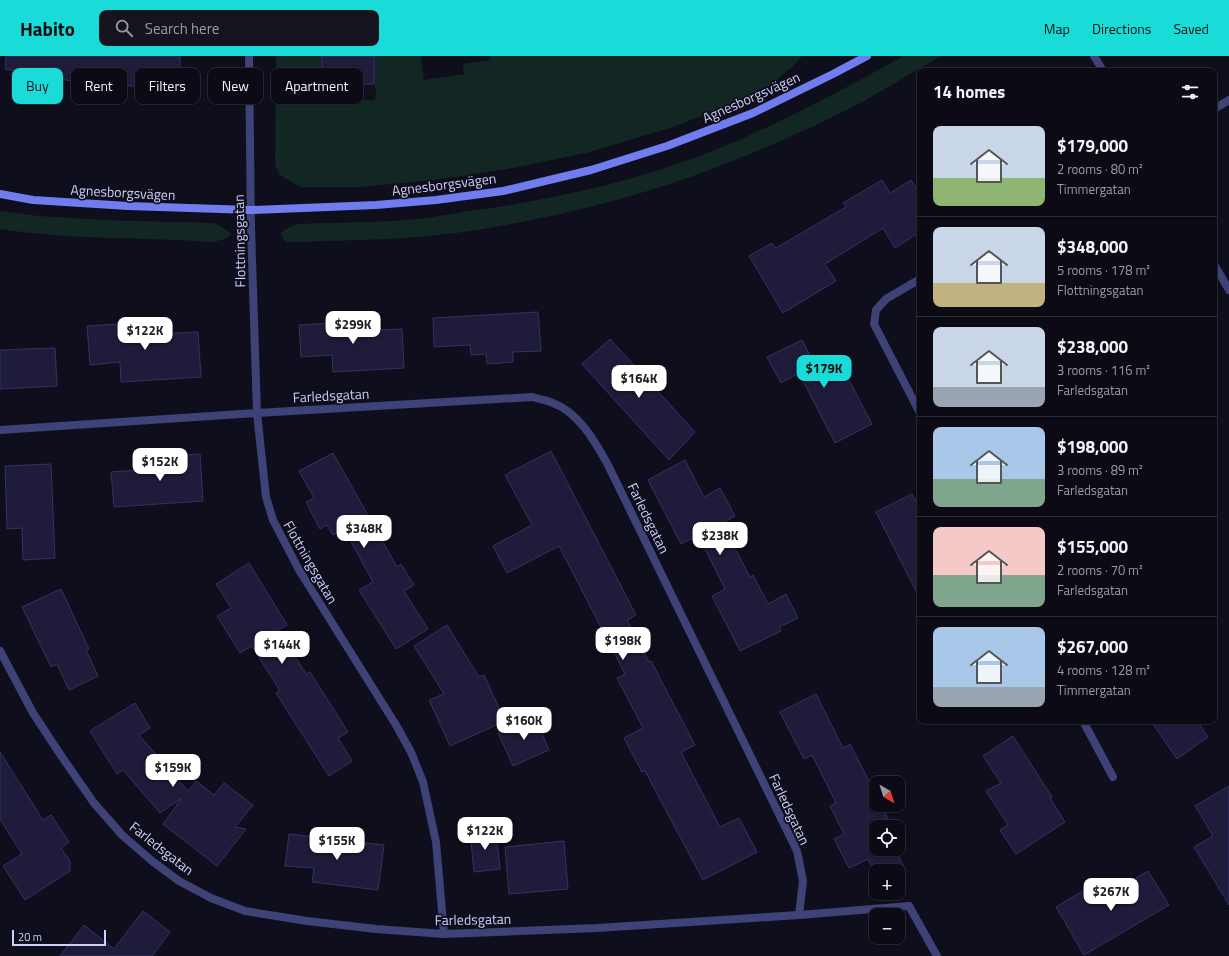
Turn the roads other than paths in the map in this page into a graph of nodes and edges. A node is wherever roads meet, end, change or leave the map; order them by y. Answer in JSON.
{"nodes":[{"id":1,"x":248,"y":56,"type":"edge"},
{"id":2,"x":867,"y":56,"type":"edge"},
{"id":3,"x":1094,"y":56,"type":"edge"},
{"id":4,"x":1101,"y":68,"type":"edge"},
{"id":5,"x":1229,"y":100,"type":"edge"},
{"id":6,"x":1217,"y":108,"type":"edge"},
{"id":7,"x":0,"y":194,"type":"edge"},
{"id":8,"x":250,"y":210,"type":"junction"},
{"id":9,"x":1217,"y":269,"type":"edge"},
{"id":10,"x":917,"y":280,"type":"edge"},
{"id":11,"x":1229,"y":290,"type":"edge"},
{"id":12,"x":917,"y":407,"type":"edge"},
{"id":13,"x":257,"y":413,"type":"junction"},
{"id":14,"x":0,"y":430,"type":"edge"},
{"id":15,"x":0,"y":651,"type":"edge"},
{"id":16,"x":1085,"y":724,"type":"edge"},
{"id":17,"x":1113,"y":777,"type":"dead end"},
{"id":18,"x":799,"y":915,"type":"junction"},
{"id":19,"x":444,"y":934,"type":"junction"},
{"id":20,"x":936,"y":956,"type":"edge"}],
"edges":[{"from":1,"to":8,"type":"street","name":"Flottningsgatan"},
{"from":2,"to":8,"type":"street","name":"Agnesborgsvägen"},
{"from":3,"to":4,"type":"street"},
{"from":5,"to":6,"type":"street"},
{"from":7,"to":8,"type":"street","name":"Agnesborgsvägen"},
{"from":8,"to":13,"type":"street","name":"Flottningsgatan"},
{"from":9,"to":11,"type":"street"},
{"from":10,"to":12,"type":"street"},
{"from":13,"to":14,"type":"street","name":"Farledsgatan"},
{"from":13,"to":18,"type":"street","name":"Farledsgatan"},
{"from":13,"to":19,"type":"street","name":"Flottningsgatan"},
{"from":15,"to":19,"type":"street","name":"Farledsgatan"},
{"from":16,"to":17,"type":"street"},
{"from":18,"to":19,"type":"street","name":"Farledsgatan"},
{"from":18,"to":20,"type":"street"}]}
